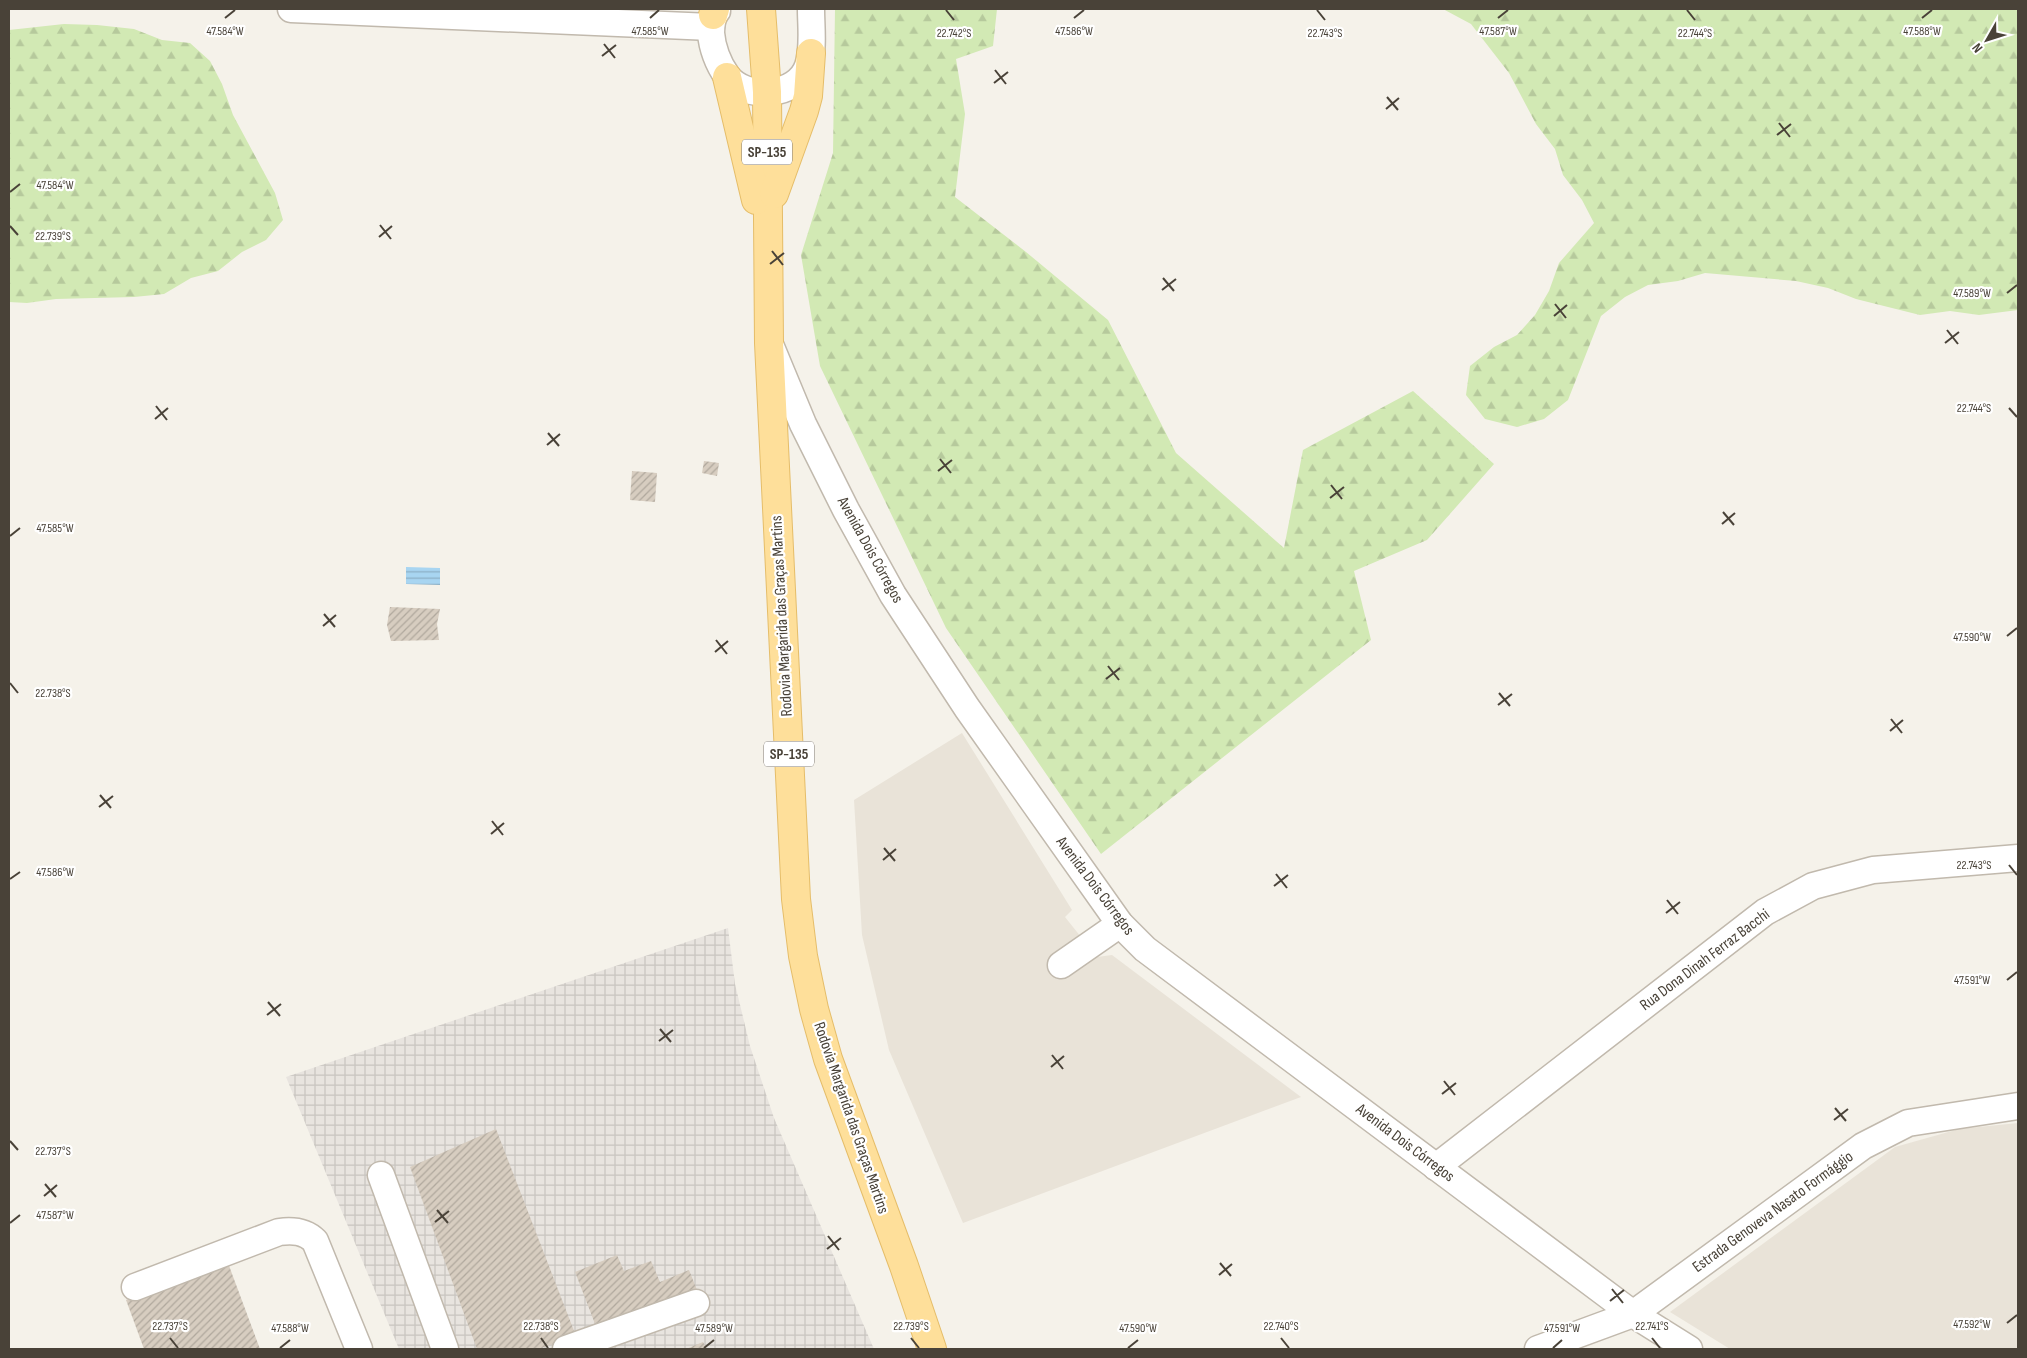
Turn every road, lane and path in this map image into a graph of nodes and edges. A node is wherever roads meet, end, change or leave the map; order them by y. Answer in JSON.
{"nodes":[{"id":1,"x":291,"y":9,"type":"edge"},
{"id":2,"x":761,"y":9,"type":"edge"},
{"id":3,"x":810,"y":9,"type":"edge"},
{"id":4,"x":715,"y":15,"type":"edge"},
{"id":5,"x":811,"y":53,"type":"junction"},
{"id":6,"x":727,"y":77,"type":"junction"},
{"id":7,"x":767,"y":92,"type":"junction"},
{"id":8,"x":767,"y":218,"type":"junction"},
{"id":9,"x":769,"y":343,"type":"junction"},
{"id":10,"x":2018,"y":858,"type":"edge"},
{"id":11,"x":1120,"y":924,"type":"junction"},
{"id":12,"x":1061,"y":965,"type":"dead end"},
{"id":13,"x":2018,"y":1106,"type":"edge"},
{"id":14,"x":1436,"y":1167,"type":"junction"},
{"id":15,"x":381,"y":1175,"type":"dead end"},
{"id":16,"x":904,"y":1266,"type":"junction"},
{"id":17,"x":136,"y":1287,"type":"dead end"},
{"id":18,"x":696,"y":1303,"type":"dead end"},
{"id":19,"x":1633,"y":1314,"type":"junction"},
{"id":20,"x":359,"y":1349,"type":"edge"},
{"id":21,"x":445,"y":1349,"type":"edge"},
{"id":22,"x":566,"y":1349,"type":"edge"},
{"id":23,"x":932,"y":1349,"type":"edge"},
{"id":24,"x":948,"y":1349,"type":"edge"},
{"id":25,"x":1538,"y":1349,"type":"edge"},
{"id":26,"x":1688,"y":1349,"type":"edge"}],
"edges":[{"from":1,"to":4,"type":"street"},
{"from":2,"to":7,"type":"main road","name":"Rodovia Margarida das Graças Martins","number":"SP-135"},
{"from":3,"to":5,"type":"street"},
{"from":4,"to":6,"type":"street"},
{"from":5,"to":7,"type":"street"},
{"from":5,"to":8,"type":"main road"},
{"from":6,"to":7,"type":"street"},
{"from":6,"to":8,"type":"main road"},
{"from":7,"to":8,"type":"main road","name":"Rodovia Margarida das Graças Martins","number":"SP-135"},
{"from":8,"to":9,"type":"main road","name":"Rodovia Margarida das Graças Martins","number":"SP-135"},
{"from":9,"to":11,"type":"street","name":"Avenida Dois Córregos"},
{"from":9,"to":16,"type":"main road","name":"Rodovia Margarida das Graças Martins","number":"SP-135"},
{"from":10,"to":14,"type":"street","name":"Rua Dona Dinah Ferraz Bacchi"},
{"from":11,"to":12,"type":"street"},
{"from":11,"to":14,"type":"street","name":"Avenida Dois Córregos"},
{"from":13,"to":19,"type":"street","name":"Estrada Genoveva Nasato Formággio"},
{"from":14,"to":19,"type":"street","name":"Avenida Dois Córregos"},
{"from":15,"to":21,"type":"street"},
{"from":16,"to":23,"type":"main road","name":"Rodovia Margarida das Graças Martins","number":"SP-135"},
{"from":16,"to":24,"type":"main road","name":"Rodovia Margarida das Graças Martins","number":"SP-135"},
{"from":17,"to":20,"type":"street"},
{"from":18,"to":22,"type":"street"},
{"from":19,"to":25,"type":"street","name":"Estrada Genoveva Nasato Formággio"},
{"from":19,"to":26,"type":"street","name":"Avenida Dois Córregos"}]}
